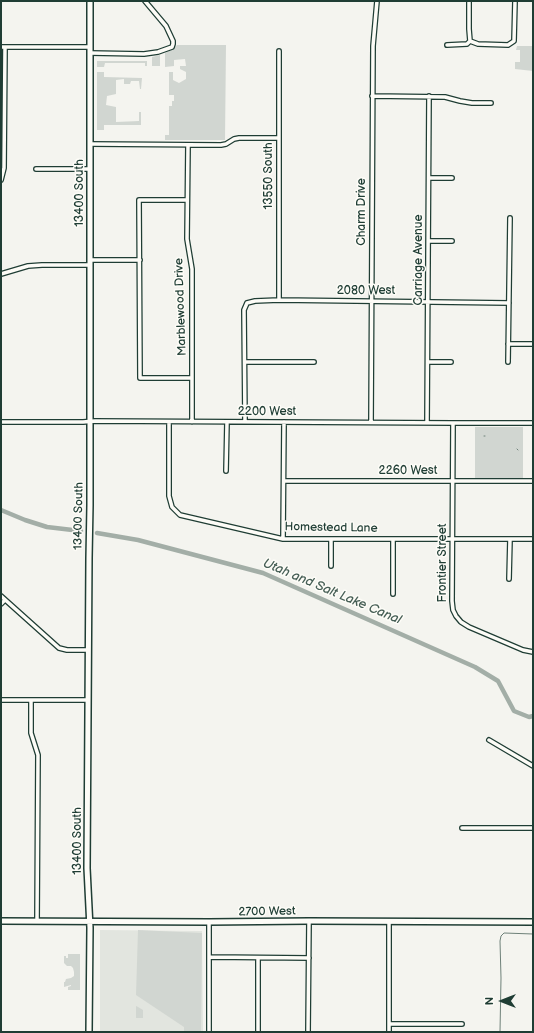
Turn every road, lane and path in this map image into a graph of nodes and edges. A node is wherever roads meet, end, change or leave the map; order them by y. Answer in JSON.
{"nodes":[{"id":1,"x":90,"y":1,"type":"edge"},
{"id":2,"x":145,"y":1,"type":"edge"},
{"id":3,"x":377,"y":1,"type":"edge"},
{"id":4,"x":469,"y":1,"type":"edge"},
{"id":5,"x":515,"y":1,"type":"edge"},
{"id":6,"x":470,"y":41,"type":"junction"},
{"id":7,"x":447,"y":45,"type":"dead end"},
{"id":8,"x":3,"y":47,"type":"edge"},
{"id":9,"x":90,"y":50,"type":"junction"},
{"id":10,"x":279,"y":51,"type":"dead end"},
{"id":11,"x":372,"y":96,"type":"junction"},
{"id":12,"x":429,"y":96,"type":"junction"},
{"id":13,"x":491,"y":103,"type":"dead end"},
{"id":14,"x":279,"y":138,"type":"junction"},
{"id":15,"x":90,"y":144,"type":"junction"},
{"id":16,"x":188,"y":145,"type":"junction"},
{"id":17,"x":36,"y":169,"type":"dead end"},
{"id":18,"x":90,"y":169,"type":"junction"},
{"id":19,"x":429,"y":178,"type":"junction"},
{"id":20,"x":452,"y":178,"type":"dead end"},
{"id":21,"x":1,"y":180,"type":"edge"},
{"id":22,"x":187,"y":200,"type":"junction"},
{"id":23,"x":510,"y":218,"type":"dead end"},
{"id":24,"x":429,"y":241,"type":"junction"},
{"id":25,"x":452,"y":241,"type":"dead end"},
{"id":26,"x":140,"y":260,"type":"junction"},
{"id":27,"x":90,"y":262,"type":"junction"},
{"id":28,"x":1,"y":274,"type":"edge"},
{"id":29,"x":278,"y":300,"type":"junction"},
{"id":30,"x":372,"y":301,"type":"junction"},
{"id":31,"x":428,"y":301,"type":"junction"},
{"id":32,"x":509,"y":303,"type":"junction"},
{"id":33,"x":508,"y":344,"type":"junction"},
{"id":34,"x":533,"y":344,"type":"edge"},
{"id":35,"x":245,"y":362,"type":"junction"},
{"id":36,"x":314,"y":362,"type":"dead end"},
{"id":37,"x":428,"y":362,"type":"junction"},
{"id":38,"x":451,"y":362,"type":"dead end"},
{"id":39,"x":508,"y":362,"type":"dead end"},
{"id":40,"x":192,"y":378,"type":"junction"},
{"id":41,"x":90,"y":421,"type":"junction"},
{"id":42,"x":1,"y":422,"type":"edge"},
{"id":43,"x":169,"y":422,"type":"junction"},
{"id":44,"x":192,"y":422,"type":"junction"},
{"id":45,"x":227,"y":422,"type":"junction"},
{"id":46,"x":245,"y":422,"type":"junction"},
{"id":47,"x":284,"y":422,"type":"junction"},
{"id":48,"x":371,"y":422,"type":"junction"},
{"id":49,"x":428,"y":423,"type":"junction"},
{"id":50,"x":453,"y":423,"type":"junction"},
{"id":51,"x":533,"y":423,"type":"edge"},
{"id":52,"x":226,"y":471,"type":"dead end"},
{"id":53,"x":284,"y":481,"type":"junction"},
{"id":54,"x":452,"y":481,"type":"junction"},
{"id":55,"x":533,"y":482,"type":"edge"},
{"id":56,"x":283,"y":538,"type":"junction"},
{"id":57,"x":331,"y":539,"type":"junction"},
{"id":58,"x":393,"y":539,"type":"junction"},
{"id":59,"x":453,"y":539,"type":"junction"},
{"id":60,"x":510,"y":539,"type":"junction"},
{"id":61,"x":533,"y":539,"type":"edge"},
{"id":62,"x":331,"y":566,"type":"dead end"},
{"id":63,"x":509,"y":579,"type":"dead end"},
{"id":64,"x":393,"y":594,"type":"dead end"},
{"id":65,"x":1,"y":596,"type":"edge"},
{"id":66,"x":5,"y":600,"type":"junction"},
{"id":67,"x":1,"y":604,"type":"edge"},
{"id":68,"x":88,"y":650,"type":"junction"},
{"id":69,"x":533,"y":652,"type":"edge"},
{"id":70,"x":1,"y":700,"type":"edge"},
{"id":71,"x":31,"y":700,"type":"junction"},
{"id":72,"x":88,"y":700,"type":"junction"},
{"id":73,"x":489,"y":740,"type":"dead end"},
{"id":74,"x":533,"y":766,"type":"edge"},
{"id":75,"x":462,"y":828,"type":"dead end"},
{"id":76,"x":533,"y":828,"type":"edge"},
{"id":77,"x":1,"y":921,"type":"edge"},
{"id":78,"x":37,"y":921,"type":"junction"},
{"id":79,"x":309,"y":921,"type":"junction"},
{"id":80,"x":89,"y":922,"type":"junction"},
{"id":81,"x":209,"y":922,"type":"junction"},
{"id":82,"x":388,"y":922,"type":"junction"},
{"id":83,"x":533,"y":922,"type":"edge"},
{"id":84,"x":210,"y":957,"type":"junction"},
{"id":85,"x":258,"y":958,"type":"junction"},
{"id":86,"x":309,"y":958,"type":"junction"},
{"id":87,"x":389,"y":1024,"type":"junction"},
{"id":88,"x":462,"y":1024,"type":"dead end"},
{"id":89,"x":89,"y":1032,"type":"edge"},
{"id":90,"x":209,"y":1032,"type":"edge"},
{"id":91,"x":258,"y":1032,"type":"edge"},
{"id":92,"x":308,"y":1032,"type":"edge"},
{"id":93,"x":389,"y":1032,"type":"edge"}],
"edges":[{"from":1,"to":9,"type":"street","name":"13400 South"},
{"from":2,"to":9,"type":"street"},
{"from":3,"to":11,"type":"street","name":"Charm Drive"},
{"from":4,"to":6,"type":"street"},
{"from":5,"to":6,"type":"street"},
{"from":6,"to":7,"type":"street"},
{"from":8,"to":9,"type":"street"},
{"from":8,"to":21,"type":"street"},
{"from":9,"to":15,"type":"street","name":"13400 South"},
{"from":10,"to":14,"type":"street","name":"13550 South"},
{"from":11,"to":12,"type":"street"},
{"from":11,"to":30,"type":"street","name":"Charm Drive"},
{"from":12,"to":13,"type":"street"},
{"from":12,"to":19,"type":"street","name":"Carriage Avenue"},
{"from":14,"to":16,"type":"street"},
{"from":14,"to":29,"type":"street","name":"13550 South"},
{"from":15,"to":16,"type":"street"},
{"from":15,"to":18,"type":"street","name":"13400 South"},
{"from":16,"to":22,"type":"street","name":"Marblewood Drive"},
{"from":17,"to":18,"type":"street"},
{"from":18,"to":27,"type":"street","name":"13400 South"},
{"from":19,"to":20,"type":"street"},
{"from":19,"to":24,"type":"street","name":"Carriage Avenue"},
{"from":22,"to":26,"type":"street"},
{"from":22,"to":40,"type":"street","name":"Marblewood Drive"},
{"from":23,"to":32,"type":"street"},
{"from":24,"to":25,"type":"street"},
{"from":24,"to":31,"type":"street","name":"Carriage Avenue"},
{"from":26,"to":27,"type":"street"},
{"from":26,"to":40,"type":"street"},
{"from":27,"to":28,"type":"street"},
{"from":27,"to":41,"type":"street","name":"13400 South"},
{"from":29,"to":30,"type":"street","name":"2080 West"},
{"from":29,"to":35,"type":"street","name":"2080 West"},
{"from":30,"to":31,"type":"street","name":"2080 West"},
{"from":30,"to":48,"type":"street","name":"Charm Drive"},
{"from":31,"to":32,"type":"street","name":"2080 West"},
{"from":31,"to":37,"type":"street","name":"Carriage Avenue"},
{"from":32,"to":33,"type":"street"},
{"from":33,"to":34,"type":"street"},
{"from":33,"to":39,"type":"street"},
{"from":35,"to":36,"type":"street"},
{"from":35,"to":46,"type":"street"},
{"from":37,"to":38,"type":"street"},
{"from":37,"to":49,"type":"street","name":"Carriage Avenue"},
{"from":40,"to":44,"type":"street","name":"Marblewood Drive"},
{"from":41,"to":42,"type":"street","name":"2200 West"},
{"from":41,"to":43,"type":"street","name":"2200 West"},
{"from":41,"to":68,"type":"street","name":"13400 South"},
{"from":43,"to":44,"type":"street","name":"2200 West"},
{"from":43,"to":56,"type":"street","name":"Homestead Lane"},
{"from":44,"to":45,"type":"street","name":"2200 West"},
{"from":45,"to":46,"type":"street","name":"2200 West"},
{"from":45,"to":52,"type":"street"},
{"from":46,"to":47,"type":"street","name":"2200 West"},
{"from":47,"to":48,"type":"street","name":"2200 West"},
{"from":47,"to":53,"type":"street"},
{"from":48,"to":49,"type":"street","name":"2200 West"},
{"from":49,"to":50,"type":"street","name":"2200 West"},
{"from":50,"to":51,"type":"street","name":"2200 West"},
{"from":50,"to":54,"type":"street","name":"Frontier Street"},
{"from":53,"to":54,"type":"street","name":"2260 West"},
{"from":53,"to":56,"type":"street"},
{"from":54,"to":55,"type":"street","name":"2260 West"},
{"from":54,"to":59,"type":"street","name":"Frontier Street"},
{"from":56,"to":57,"type":"street","name":"Homestead Lane"},
{"from":57,"to":58,"type":"street","name":"Homestead Lane"},
{"from":57,"to":62,"type":"street"},
{"from":58,"to":59,"type":"street","name":"Homestead Lane"},
{"from":58,"to":64,"type":"street"},
{"from":59,"to":60,"type":"street","name":"Homestead Lane"},
{"from":59,"to":69,"type":"street","name":"Frontier Street"},
{"from":60,"to":61,"type":"street","name":"Homestead Lane"},
{"from":60,"to":63,"type":"street"},
{"from":65,"to":66,"type":"street"},
{"from":66,"to":67,"type":"street"},
{"from":66,"to":68,"type":"street"},
{"from":68,"to":72,"type":"street","name":"13400 South"},
{"from":70,"to":71,"type":"street"},
{"from":71,"to":72,"type":"street"},
{"from":71,"to":78,"type":"street"},
{"from":72,"to":80,"type":"street","name":"13400 South"},
{"from":73,"to":74,"type":"street"},
{"from":75,"to":76,"type":"street"},
{"from":77,"to":78,"type":"street","name":"2700 West"},
{"from":78,"to":80,"type":"street","name":"2700 West"},
{"from":79,"to":81,"type":"street","name":"2700 West"},
{"from":79,"to":82,"type":"street","name":"2700 West"},
{"from":79,"to":86,"type":"street"},
{"from":80,"to":81,"type":"street","name":"2700 West"},
{"from":80,"to":89,"type":"street","name":"13400 South"},
{"from":81,"to":84,"type":"street"},
{"from":82,"to":83,"type":"street","name":"2700 West"},
{"from":82,"to":87,"type":"street"},
{"from":84,"to":85,"type":"street"},
{"from":84,"to":90,"type":"street"},
{"from":85,"to":86,"type":"street"},
{"from":85,"to":91,"type":"street"},
{"from":86,"to":92,"type":"street"},
{"from":87,"to":88,"type":"street"},
{"from":87,"to":93,"type":"street"}]}
